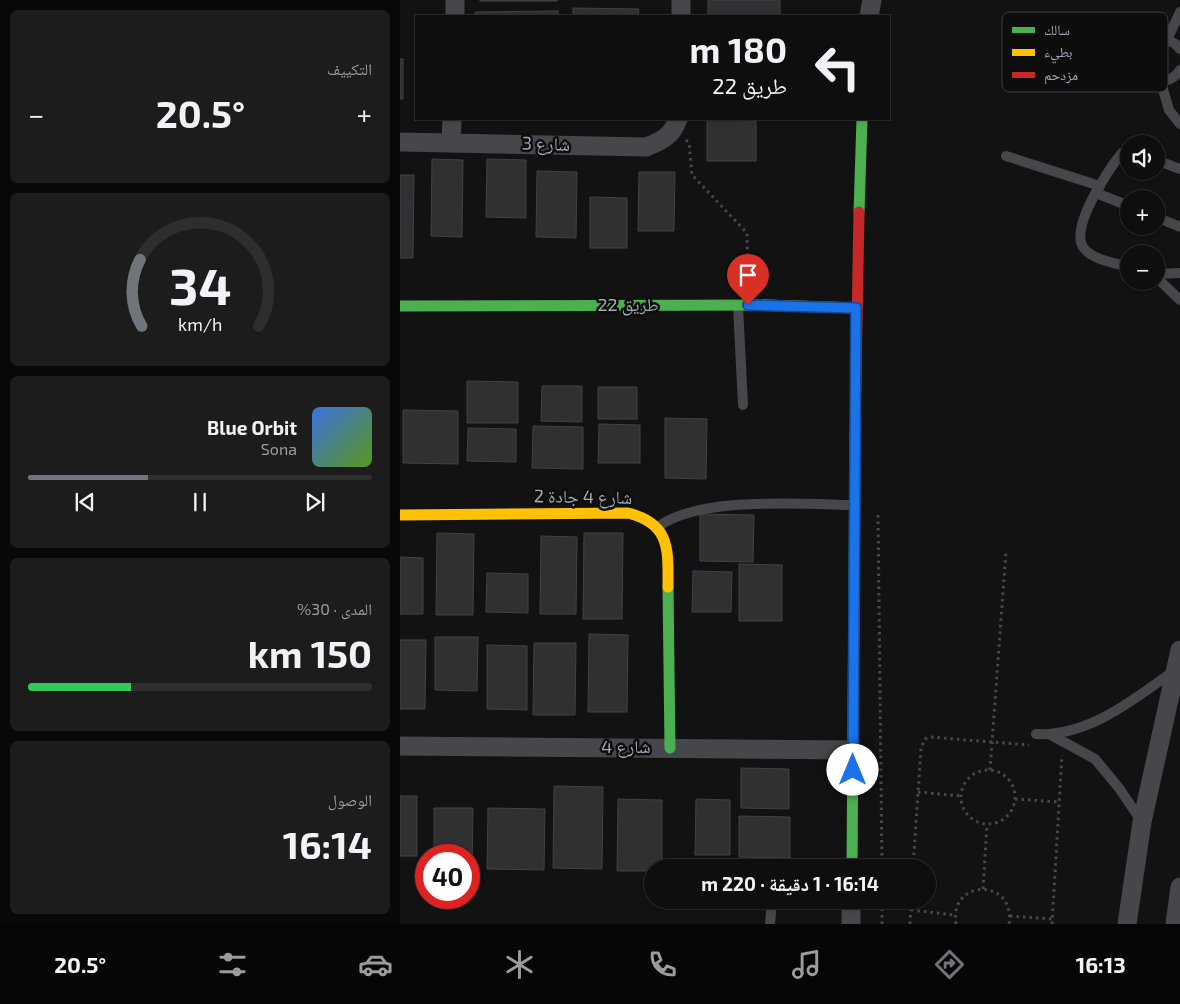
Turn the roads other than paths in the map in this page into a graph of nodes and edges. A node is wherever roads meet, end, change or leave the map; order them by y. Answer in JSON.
{"nodes":[{"id":1,"x":455,"y":0,"type":"edge"},
{"id":2,"x":681,"y":0,"type":"edge"},
{"id":3,"x":872,"y":0,"type":"edge"},
{"id":4,"x":1180,"y":12,"type":"edge"},
{"id":5,"x":454,"y":15,"type":"edge"},
{"id":6,"x":681,"y":15,"type":"edge"},
{"id":7,"x":869,"y":15,"type":"edge"},
{"id":8,"x":1168,"y":38,"type":"edge"},
{"id":9,"x":1168,"y":40,"type":"edge"},
{"id":10,"x":1180,"y":49,"type":"edge"},
{"id":11,"x":1180,"y":70,"type":"edge"},
{"id":12,"x":1168,"y":78,"type":"edge"},
{"id":13,"x":1164,"y":92,"type":"edge"},
{"id":14,"x":452,"y":120,"type":"edge"},
{"id":15,"x":862,"y":120,"type":"edge"},
{"id":16,"x":676,"y":124,"type":"edge"},
{"id":17,"x":1180,"y":124,"type":"edge"},
{"id":18,"x":400,"y":142,"type":"edge"},
{"id":19,"x":451,"y":142,"type":"junction"},
{"id":20,"x":1120,"y":155,"type":"edge"},
{"id":21,"x":1006,"y":156,"type":"dead end"},
{"id":22,"x":1165,"y":163,"type":"edge"},
{"id":23,"x":1180,"y":169,"type":"edge"},
{"id":24,"x":1098,"y":189,"type":"junction"},
{"id":25,"x":1120,"y":201,"type":"edge"},
{"id":26,"x":1165,"y":220,"type":"edge"},
{"id":27,"x":1180,"y":226,"type":"edge"},
{"id":28,"x":1120,"y":264,"type":"edge"},
{"id":29,"x":1180,"y":273,"type":"edge"},
{"id":30,"x":1165,"y":275,"type":"edge"},
{"id":31,"x":1165,"y":285,"type":"edge"},
{"id":32,"x":1180,"y":300,"type":"edge"},
{"id":33,"x":743,"y":305,"type":"junction"},
{"id":34,"x":400,"y":306,"type":"edge"},
{"id":35,"x":856,"y":308,"type":"junction"},
{"id":36,"x":743,"y":405,"type":"dead end"},
{"id":37,"x":854,"y":505,"type":"junction"},
{"id":38,"x":400,"y":515,"type":"edge"},
{"id":39,"x":658,"y":527,"type":"junction"},
{"id":40,"x":1180,"y":650,"type":"edge"},
{"id":41,"x":1176,"y":669,"type":"junction"},
{"id":42,"x":1036,"y":734,"type":"dead end"},
{"id":43,"x":1051,"y":734,"type":"junction"},
{"id":44,"x":400,"y":746,"type":"edge"},
{"id":45,"x":670,"y":748,"type":"junction"},
{"id":46,"x":853,"y":750,"type":"junction"},
{"id":47,"x":1142,"y":822,"type":"junction"},
{"id":48,"x":852,"y":859,"type":"edge"},
{"id":49,"x":1180,"y":887,"type":"edge"},
{"id":50,"x":771,"y":909,"type":"edge"},
{"id":51,"x":851,"y":909,"type":"edge"},
{"id":52,"x":770,"y":924,"type":"edge"},
{"id":53,"x":851,"y":924,"type":"edge"},
{"id":54,"x":1127,"y":924,"type":"edge"},
{"id":55,"x":1174,"y":924,"type":"edge"}],
"edges":[{"from":1,"to":5,"type":"street"},
{"from":2,"to":6,"type":"street"},
{"from":3,"to":7,"type":"street"},
{"from":4,"to":8,"type":"lane"},
{"from":9,"to":10,"type":"lane"},
{"from":11,"to":12,"type":"lane"},
{"from":13,"to":17,"type":"lane"},
{"from":14,"to":19,"type":"street"},
{"from":15,"to":35,"type":"street"},
{"from":16,"to":19,"type":"street","name":"شارع 3"},
{"from":18,"to":19,"type":"street","name":"شارع 3"},
{"from":20,"to":24,"type":"lane"},
{"from":21,"to":24,"type":"lane"},
{"from":22,"to":23,"type":"lane"},
{"from":24,"to":25,"type":"lane"},
{"from":24,"to":28,"type":"lane"},
{"from":26,"to":27,"type":"lane"},
{"from":29,"to":30,"type":"lane"},
{"from":31,"to":32,"type":"lane"},
{"from":33,"to":34,"type":"street","name":"طريق 22"},
{"from":33,"to":35,"type":"street","name":"طريق 22"},
{"from":33,"to":36,"type":"lane"},
{"from":35,"to":37,"type":"street"},
{"from":37,"to":39,"type":"lane"},
{"from":37,"to":46,"type":"street"},
{"from":38,"to":39,"type":"street","name":"شارع 4 جادة 2"},
{"from":39,"to":45,"type":"street"},
{"from":40,"to":41,"type":"street"},
{"from":41,"to":43,"type":"lane"},
{"from":41,"to":47,"type":"street"},
{"from":42,"to":43,"type":"lane"},
{"from":43,"to":47,"type":"lane"},
{"from":44,"to":45,"type":"street","name":"شارع 4"},
{"from":45,"to":46,"type":"street","name":"شارع 4"},
{"from":46,"to":48,"type":"street"},
{"from":47,"to":54,"type":"street"},
{"from":49,"to":55,"type":"street"},
{"from":50,"to":52,"type":"lane"},
{"from":51,"to":53,"type":"street"}]}
